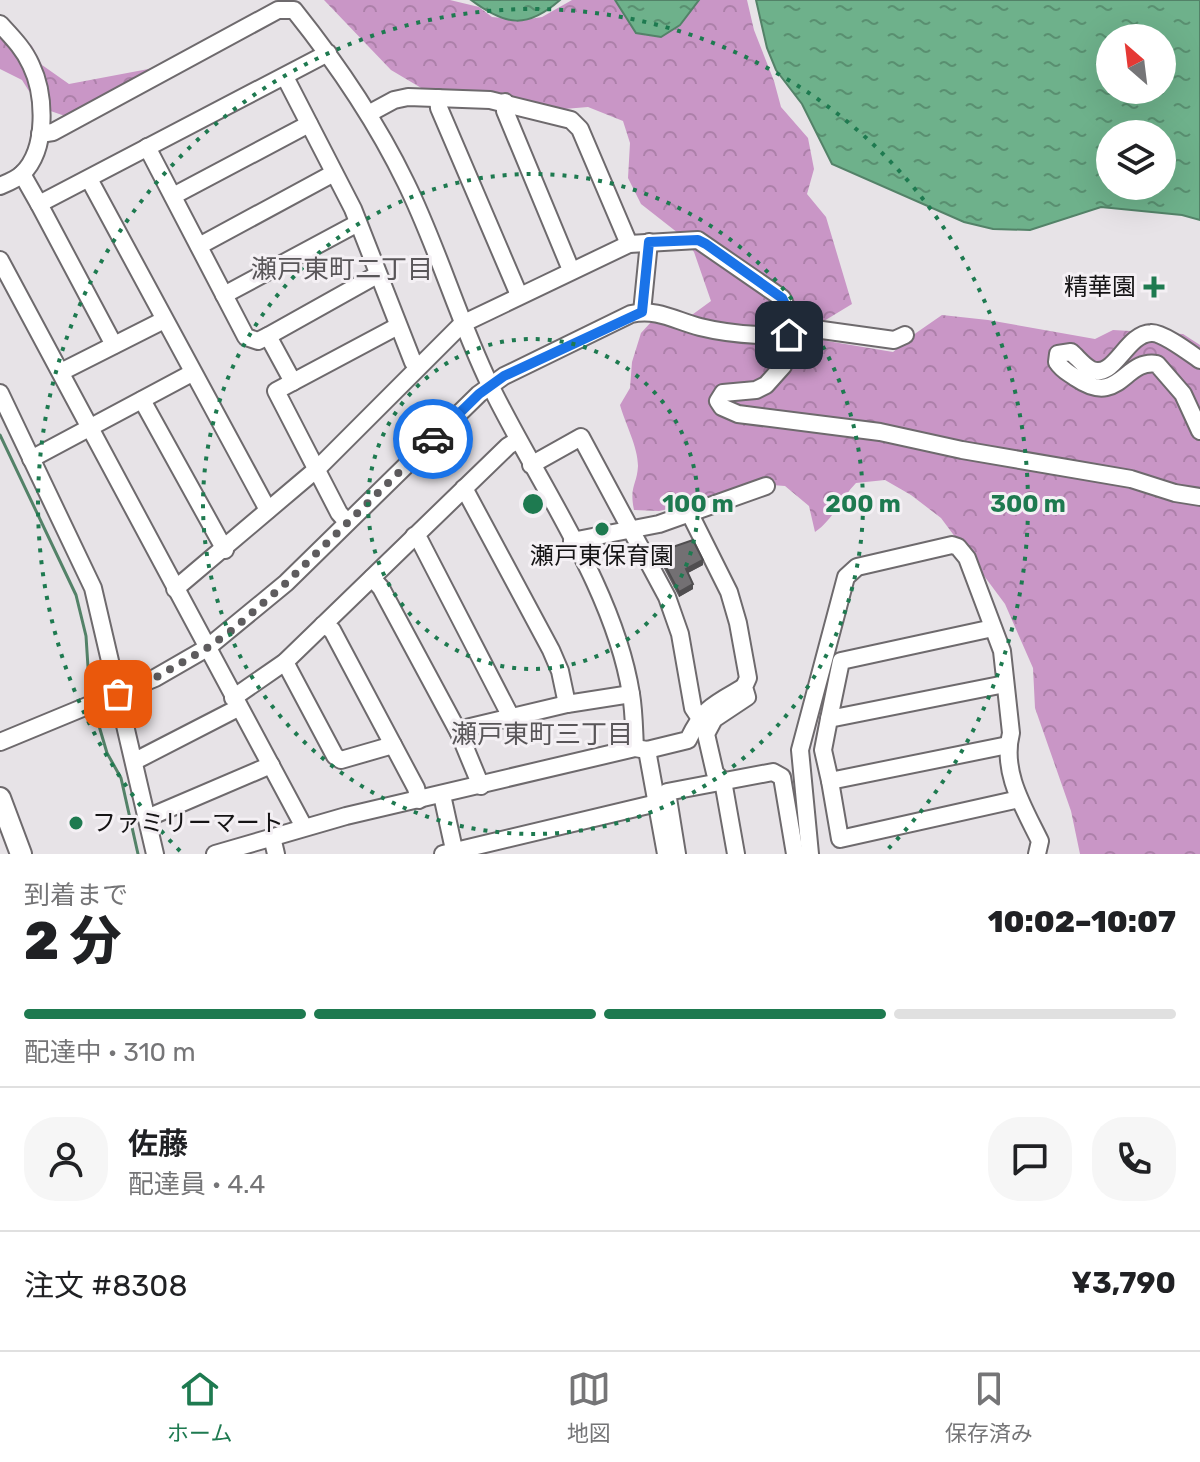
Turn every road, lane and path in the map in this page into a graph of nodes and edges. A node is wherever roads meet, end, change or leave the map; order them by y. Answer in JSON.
{"nodes":[{"id":1,"x":0,"y":24,"type":"edge"},
{"id":2,"x":328,"y":53,"type":"junction"},
{"id":3,"x":285,"y":77,"type":"junction"},
{"id":4,"x":438,"y":98,"type":"junction"},
{"id":5,"x":505,"y":102,"type":"junction"},
{"id":6,"x":370,"y":113,"type":"junction"},
{"id":7,"x":309,"y":124,"type":"junction"},
{"id":8,"x":40,"y":134,"type":"junction"},
{"id":9,"x":147,"y":147,"type":"junction"},
{"id":10,"x":334,"y":173,"type":"junction"},
{"id":11,"x":22,"y":174,"type":"junction"},
{"id":12,"x":89,"y":179,"type":"junction"},
{"id":13,"x":0,"y":186,"type":"edge"},
{"id":14,"x":173,"y":196,"type":"junction"},
{"id":15,"x":39,"y":204,"type":"junction"},
{"id":16,"x":358,"y":223,"type":"junction"},
{"id":17,"x":649,"y":242,"type":"junction"},
{"id":18,"x":629,"y":244,"type":"junction"},
{"id":19,"x":199,"y":246,"type":"junction"},
{"id":20,"x":2,"y":270,"type":"edge"},
{"id":21,"x":571,"y":270,"type":"junction"},
{"id":22,"x":377,"y":275,"type":"junction"},
{"id":23,"x":224,"y":295,"type":"junction"},
{"id":24,"x":519,"y":295,"type":"junction"},
{"id":25,"x":642,"y":312,"type":"junction"},
{"id":26,"x":164,"y":320,"type":"junction"},
{"id":27,"x":462,"y":324,"type":"junction"},
{"id":28,"x":398,"y":326,"type":"junction"},
{"id":29,"x":822,"y":330,"type":"tunnel mouth"},
{"id":30,"x":758,"y":335,"type":"tunnel mouth"},
{"id":31,"x":905,"y":335,"type":"dead end"},
{"id":32,"x":268,"y":336,"type":"junction"},
{"id":33,"x":114,"y":345,"type":"junction"},
{"id":34,"x":1200,"y":360,"type":"edge"},
{"id":35,"x":418,"y":366,"type":"junction"},
{"id":36,"x":61,"y":372,"type":"junction"},
{"id":37,"x":192,"y":373,"type":"junction"},
{"id":38,"x":293,"y":382,"type":"junction"},
{"id":39,"x":490,"y":385,"type":"junction"},
{"id":40,"x":0,"y":393,"type":"edge"},
{"id":41,"x":142,"y":400,"type":"junction"},
{"id":42,"x":90,"y":427,"type":"junction"},
{"id":43,"x":1200,"y":431,"type":"edge"},
{"id":44,"x":518,"y":440,"type":"junction"},
{"id":45,"x":31,"y":459,"type":"junction"},
{"id":46,"x":531,"y":465,"type":"junction"},
{"id":47,"x":318,"y":468,"type":"junction"},
{"id":48,"x":766,"y":486,"type":"dead end"},
{"id":49,"x":464,"y":488,"type":"junction"},
{"id":50,"x":1200,"y":497,"type":"edge"},
{"id":51,"x":268,"y":510,"type":"junction"},
{"id":52,"x":690,"y":514,"type":"junction"},
{"id":53,"x":347,"y":522,"type":"junction"},
{"id":54,"x":632,"y":531,"type":"junction"},
{"id":55,"x":414,"y":536,"type":"junction"},
{"id":56,"x":572,"y":541,"type":"junction"},
{"id":57,"x":225,"y":550,"type":"junction"},
{"id":58,"x":372,"y":578,"type":"junction"},
{"id":59,"x":175,"y":589,"type":"junction"},
{"id":60,"x":323,"y":625,"type":"junction"},
{"id":61,"x":993,"y":628,"type":"junction"},
{"id":62,"x":207,"y":648,"type":"junction"},
{"id":63,"x":285,"y":662,"type":"junction"},
{"id":64,"x":1005,"y":684,"type":"junction"},
{"id":65,"x":744,"y":687,"type":"junction"},
{"id":66,"x":118,"y":694,"type":"junction"},
{"id":67,"x":631,"y":694,"type":"junction"},
{"id":68,"x":236,"y":703,"type":"junction"},
{"id":69,"x":567,"y":704,"type":"junction"},
{"id":70,"x":511,"y":717,"type":"junction"},
{"id":71,"x":699,"y":717,"type":"junction"},
{"id":72,"x":829,"y":719,"type":"junction"},
{"id":73,"x":459,"y":733,"type":"junction"},
{"id":74,"x":0,"y":742,"type":"edge"},
{"id":75,"x":393,"y":745,"type":"junction"},
{"id":76,"x":1008,"y":745,"type":"junction"},
{"id":77,"x":641,"y":749,"type":"junction"},
{"id":78,"x":135,"y":761,"type":"junction"},
{"id":79,"x":271,"y":765,"type":"junction"},
{"id":80,"x":723,"y":781,"type":"junction"},
{"id":81,"x":830,"y":781,"type":"junction"},
{"id":82,"x":481,"y":786,"type":"junction"},
{"id":83,"x":442,"y":795,"type":"junction"},
{"id":84,"x":0,"y":798,"type":"edge"},
{"id":85,"x":1019,"y":799,"type":"junction"},
{"id":86,"x":419,"y":800,"type":"junction"},
{"id":87,"x":657,"y":803,"type":"junction"},
{"id":88,"x":147,"y":818,"type":"junction"},
{"id":89,"x":304,"y":827,"type":"junction"},
{"id":90,"x":0,"y":837,"type":"edge"},
{"id":91,"x":274,"y":846,"type":"edge"},
{"id":92,"x":841,"y":846,"type":"edge"},
{"id":93,"x":451,"y":853,"type":"edge"},
{"id":94,"x":7,"y":854,"type":"edge"},
{"id":95,"x":21,"y":854,"type":"edge"},
{"id":96,"x":155,"y":854,"type":"edge"},
{"id":97,"x":215,"y":854,"type":"edge"},
{"id":98,"x":666,"y":854,"type":"edge"},
{"id":99,"x":677,"y":854,"type":"edge"},
{"id":100,"x":736,"y":854,"type":"edge"},
{"id":101,"x":795,"y":854,"type":"edge"},
{"id":102,"x":810,"y":854,"type":"edge"},
{"id":103,"x":1037,"y":854,"type":"edge"}],
"edges":[{"from":1,"to":8,"type":"street"},
{"from":2,"to":3,"type":"street"},
{"from":2,"to":6,"type":"street"},
{"from":2,"to":8,"type":"street"},
{"from":3,"to":7,"type":"street"},
{"from":3,"to":9,"type":"street"},
{"from":4,"to":5,"type":"street"},
{"from":4,"to":6,"type":"street"},
{"from":4,"to":24,"type":"street"},
{"from":5,"to":18,"type":"street"},
{"from":5,"to":21,"type":"street"},
{"from":6,"to":27,"type":"street"},
{"from":7,"to":10,"type":"street"},
{"from":7,"to":14,"type":"street"},
{"from":8,"to":11,"type":"street"},
{"from":9,"to":12,"type":"street"},
{"from":9,"to":14,"type":"street"},
{"from":10,"to":16,"type":"street"},
{"from":10,"to":19,"type":"street"},
{"from":11,"to":13,"type":"street"},
{"from":11,"to":15,"type":"street"},
{"from":12,"to":15,"type":"street"},
{"from":12,"to":26,"type":"street"},
{"from":14,"to":19,"type":"street"},
{"from":15,"to":33,"type":"street"},
{"from":16,"to":22,"type":"street"},
{"from":16,"to":23,"type":"street"},
{"from":17,"to":18,"type":"street"},
{"from":17,"to":25,"type":"street"},
{"from":17,"to":50,"type":"street"},
{"from":18,"to":21,"type":"street"},
{"from":19,"to":23,"type":"street"},
{"from":20,"to":36,"type":"street"},
{"from":21,"to":24,"type":"street"},
{"from":22,"to":28,"type":"street"},
{"from":22,"to":32,"type":"street"},
{"from":23,"to":32,"type":"street"},
{"from":24,"to":27,"type":"street"},
{"from":25,"to":30,"type":"street"},
{"from":25,"to":39,"type":"street"},
{"from":26,"to":33,"type":"street"},
{"from":26,"to":37,"type":"street"},
{"from":27,"to":35,"type":"street"},
{"from":27,"to":39,"type":"street"},
{"from":28,"to":35,"type":"street"},
{"from":28,"to":38,"type":"street"},
{"from":29,"to":31,"type":"street"},
{"from":32,"to":38,"type":"street"},
{"from":33,"to":36,"type":"street"},
{"from":34,"to":43,"type":"street"},
{"from":35,"to":47,"type":"street"},
{"from":36,"to":42,"type":"street"},
{"from":37,"to":41,"type":"street"},
{"from":37,"to":51,"type":"street"},
{"from":38,"to":47,"type":"street"},
{"from":39,"to":44,"type":"street"},
{"from":39,"to":53,"type":"street"},
{"from":40,"to":45,"type":"street"},
{"from":41,"to":42,"type":"street"},
{"from":41,"to":57,"type":"street"},
{"from":42,"to":45,"type":"street"},
{"from":42,"to":59,"type":"street"},
{"from":44,"to":46,"type":"street"},
{"from":44,"to":49,"type":"street"},
{"from":45,"to":66,"type":"street"},
{"from":46,"to":54,"type":"street"},
{"from":46,"to":56,"type":"street"},
{"from":47,"to":51,"type":"street"},
{"from":47,"to":53,"type":"street"},
{"from":48,"to":52,"type":"street"},
{"from":49,"to":55,"type":"street"},
{"from":49,"to":69,"type":"street"},
{"from":51,"to":57,"type":"street"},
{"from":52,"to":54,"type":"street"},
{"from":52,"to":65,"type":"street"},
{"from":53,"to":62,"type":"street"},
{"from":54,"to":56,"type":"street"},
{"from":54,"to":71,"type":"street"},
{"from":55,"to":58,"type":"street"},
{"from":55,"to":70,"type":"street"},
{"from":56,"to":67,"type":"street"},
{"from":57,"to":59,"type":"street"},
{"from":58,"to":60,"type":"street"},
{"from":58,"to":73,"type":"street"},
{"from":59,"to":62,"type":"street"},
{"from":60,"to":63,"type":"street"},
{"from":60,"to":75,"type":"street"},
{"from":61,"to":64,"type":"street"},
{"from":61,"to":72,"type":"street"},
{"from":61,"to":102,"type":"street"},
{"from":62,"to":66,"type":"street"},
{"from":62,"to":68,"type":"street"},
{"from":63,"to":68,"type":"street"},
{"from":63,"to":75,"type":"street"},
{"from":64,"to":72,"type":"street"},
{"from":64,"to":76,"type":"street"},
{"from":65,"to":71,"type":"street"},
{"from":65,"to":80,"type":"street"},
{"from":66,"to":74,"type":"street"},
{"from":66,"to":78,"type":"street"},
{"from":67,"to":69,"type":"street"},
{"from":67,"to":77,"type":"street"},
{"from":68,"to":78,"type":"street"},
{"from":68,"to":79,"type":"street"},
{"from":69,"to":70,"type":"street"},
{"from":70,"to":73,"type":"street"},
{"from":71,"to":77,"type":"street"},
{"from":72,"to":81,"type":"street"},
{"from":73,"to":82,"type":"street"},
{"from":75,"to":86,"type":"street"},
{"from":76,"to":81,"type":"street"},
{"from":76,"to":85,"type":"street"},
{"from":77,"to":82,"type":"street"},
{"from":77,"to":87,"type":"street"},
{"from":78,"to":88,"type":"street"},
{"from":79,"to":88,"type":"street"},
{"from":79,"to":89,"type":"street"},
{"from":80,"to":99,"type":"street"},
{"from":80,"to":100,"type":"street"},
{"from":80,"to":101,"type":"street"},
{"from":81,"to":92,"type":"street"},
{"from":82,"to":83,"type":"street"},
{"from":83,"to":86,"type":"street"},
{"from":83,"to":93,"type":"street"},
{"from":84,"to":95,"type":"main road"},
{"from":85,"to":92,"type":"street"},
{"from":85,"to":103,"type":"street"},
{"from":86,"to":89,"type":"street"},
{"from":87,"to":93,"type":"street"},
{"from":87,"to":98,"type":"street"},
{"from":88,"to":96,"type":"street"},
{"from":89,"to":91,"type":"street"},
{"from":90,"to":94,"type":"main road"},
{"from":91,"to":97,"type":"street"}]}
